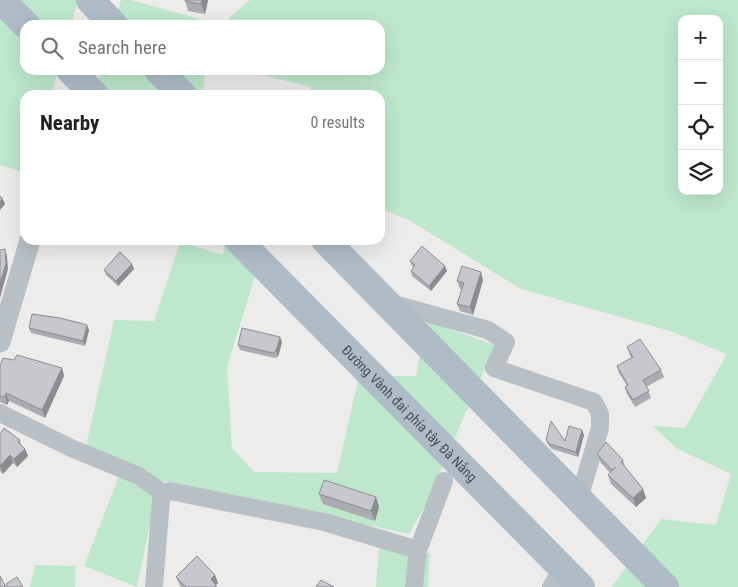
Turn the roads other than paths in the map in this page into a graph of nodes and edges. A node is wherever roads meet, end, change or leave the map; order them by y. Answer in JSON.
{"nodes":[{"id":1,"x":1,"y":0,"type":"edge"},
{"id":2,"x":21,"y":20,"type":"edge"},
{"id":3,"x":163,"y":75,"type":"edge"},
{"id":4,"x":178,"y":90,"type":"edge"},
{"id":5,"x":29,"y":245,"type":"edge"},
{"id":6,"x":243,"y":245,"type":"edge"},
{"id":7,"x":330,"y":245,"type":"edge"},
{"id":8,"x":386,"y":302,"type":"junction"},
{"id":9,"x":0,"y":342,"type":"edge"},
{"id":10,"x":0,"y":413,"type":"edge"},
{"id":11,"x":444,"y":481,"type":"dead end"},
{"id":12,"x":164,"y":494,"type":"junction"},
{"id":13,"x":579,"y":500,"type":"junction"},
{"id":14,"x":418,"y":550,"type":"junction"},
{"id":15,"x":565,"y":581,"type":"edge"},
{"id":16,"x":154,"y":587,"type":"edge"},
{"id":17,"x":414,"y":587,"type":"edge"},
{"id":18,"x":665,"y":587,"type":"edge"}],
"edges":[{"from":1,"to":2,"type":"main road"},
{"from":3,"to":4,"type":"main road"},
{"from":5,"to":9,"type":"street"},
{"from":6,"to":15,"type":"main road","name":"Đường Vành đai phía tây Đà Nẵng"},
{"from":7,"to":8,"type":"main road"},
{"from":8,"to":13,"type":"main road"},
{"from":8,"to":13,"type":"street"},
{"from":10,"to":12,"type":"street"},
{"from":11,"to":14,"type":"street"},
{"from":12,"to":14,"type":"street"},
{"from":12,"to":16,"type":"street"},
{"from":13,"to":18,"type":"main road"},
{"from":14,"to":17,"type":"street"}]}
